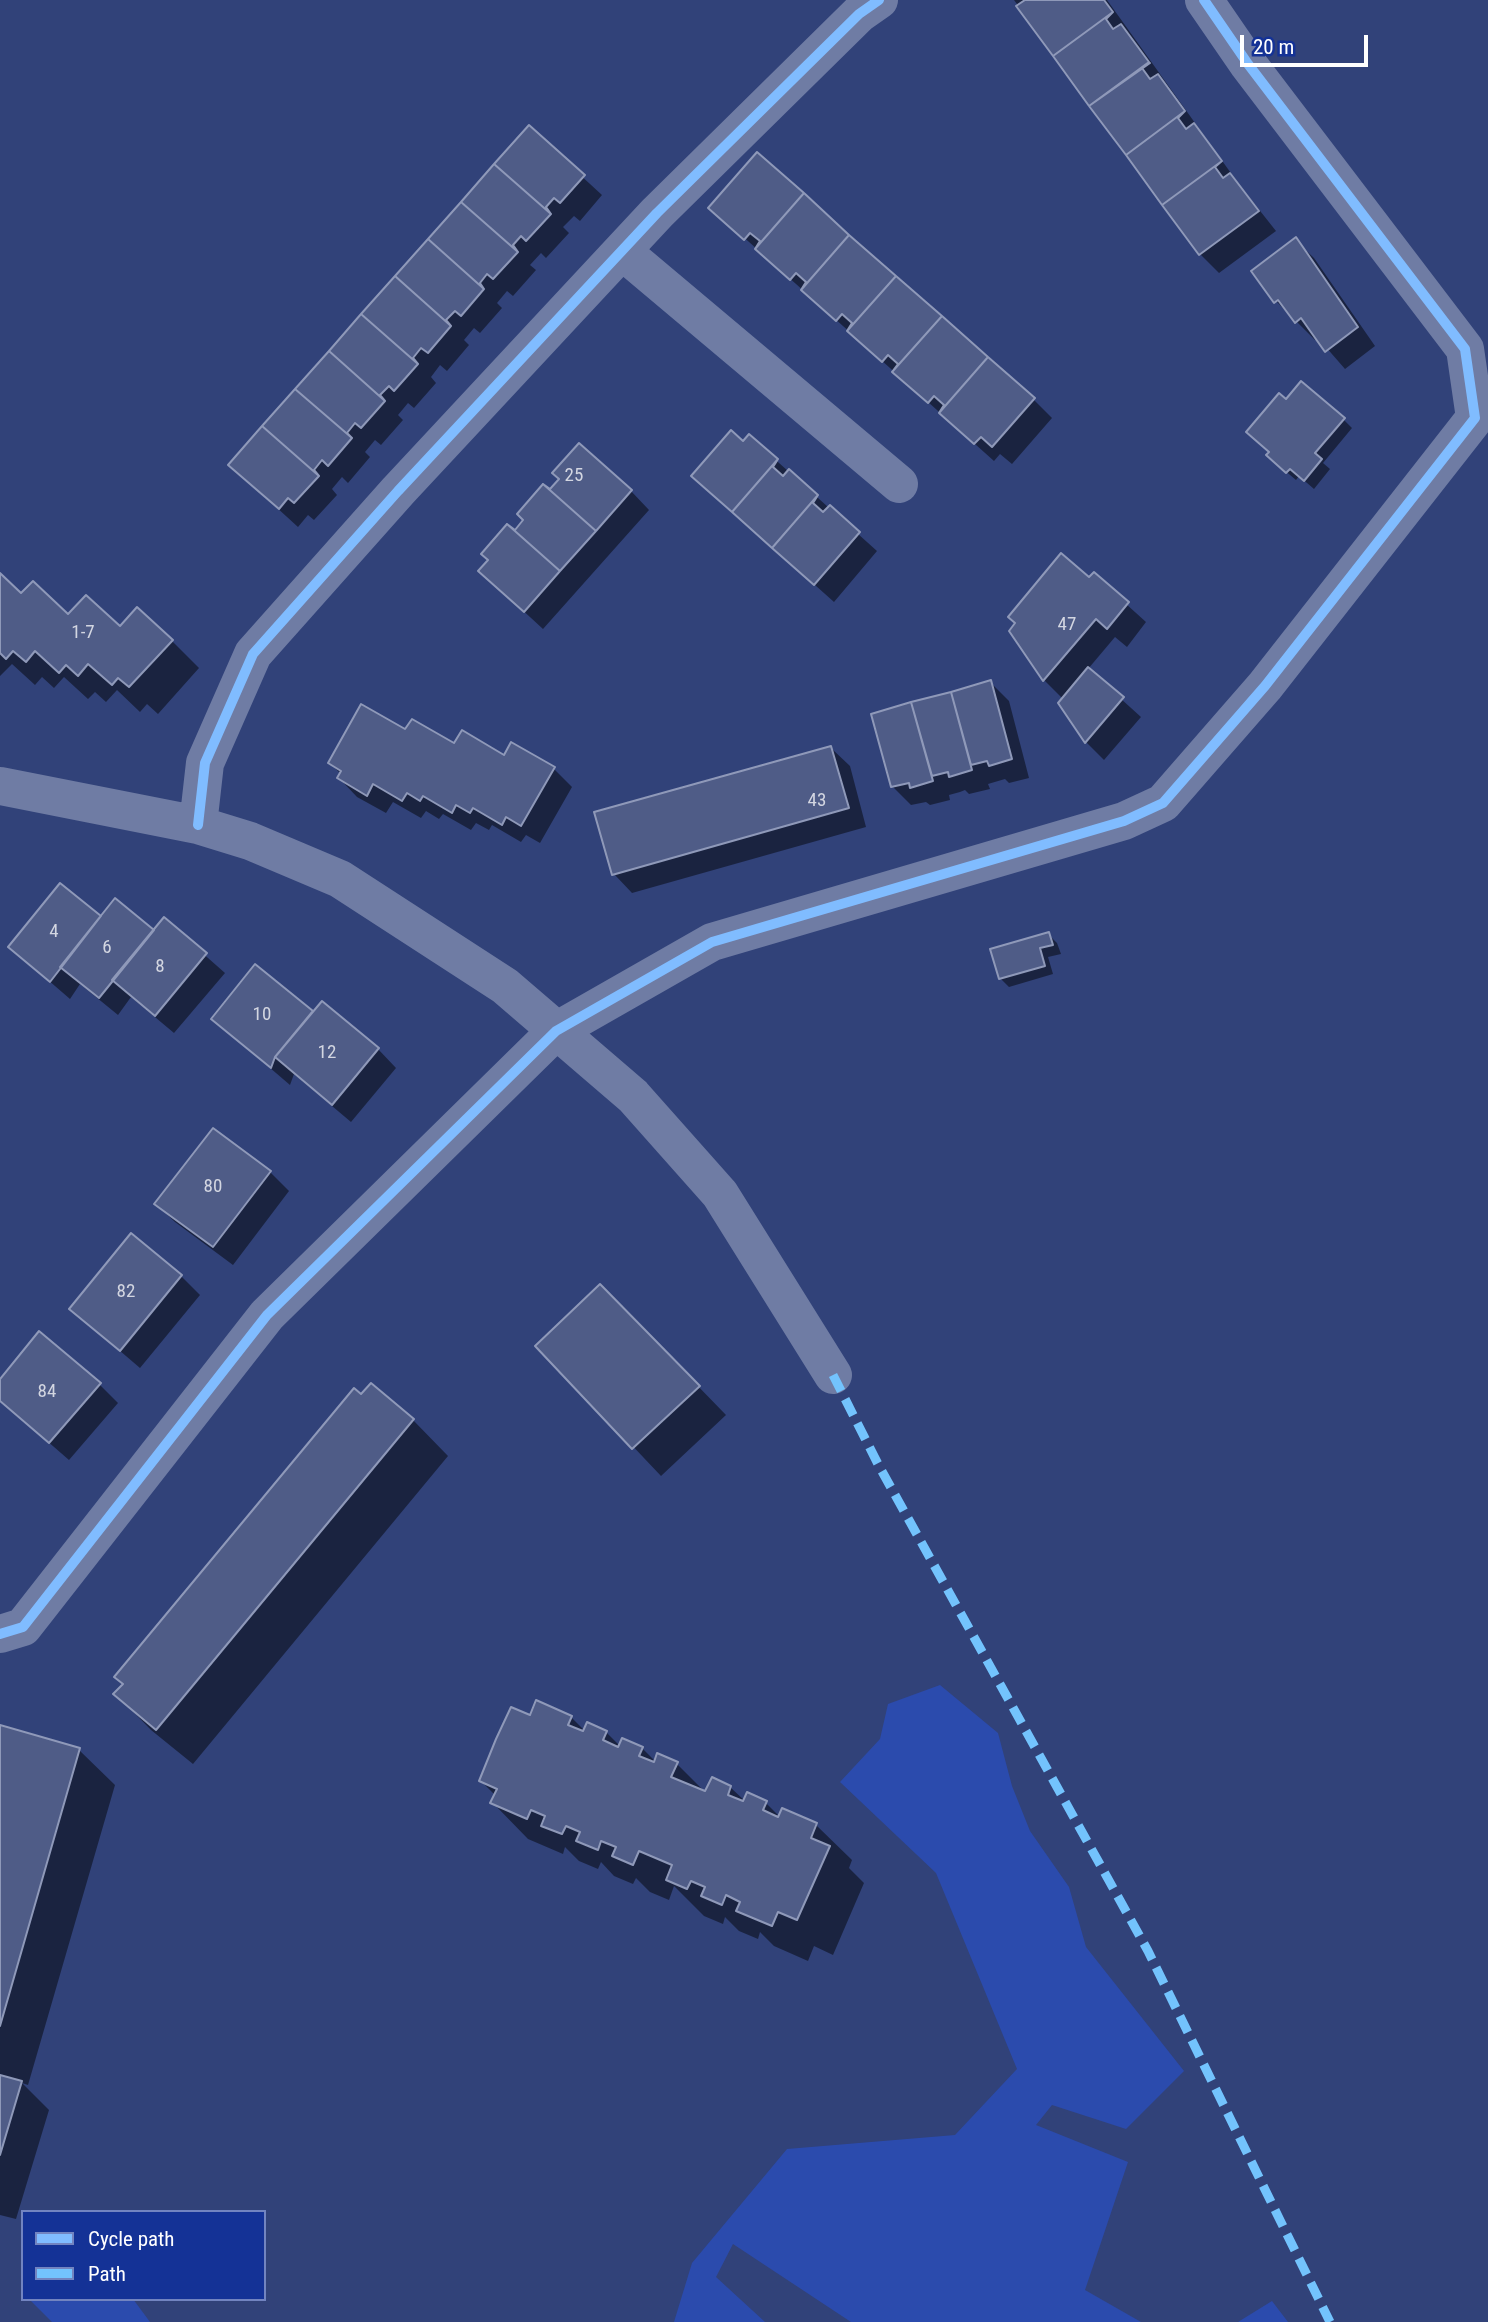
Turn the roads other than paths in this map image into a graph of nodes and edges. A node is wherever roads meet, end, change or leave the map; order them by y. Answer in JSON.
{"nodes":[{"id":1,"x":879,"y":0,"type":"edge"},
{"id":2,"x":1204,"y":0,"type":"edge"},
{"id":3,"x":622,"y":251,"type":"junction"},
{"id":4,"x":899,"y":484,"type":"dead end"},
{"id":5,"x":0,"y":786,"type":"edge"},
{"id":6,"x":198,"y":825,"type":"junction"},
{"id":7,"x":555,"y":1031,"type":"junction"},
{"id":8,"x":833,"y":1375,"type":"dead end"},
{"id":9,"x":0,"y":1634,"type":"edge"}],
"edges":[{"from":1,"to":3,"type":"street"},
{"from":2,"to":7,"type":"street"},
{"from":3,"to":4,"type":"street"},
{"from":3,"to":6,"type":"street"},
{"from":5,"to":6,"type":"street"},
{"from":6,"to":7,"type":"street"},
{"from":7,"to":8,"type":"street"},
{"from":7,"to":9,"type":"street"}]}
